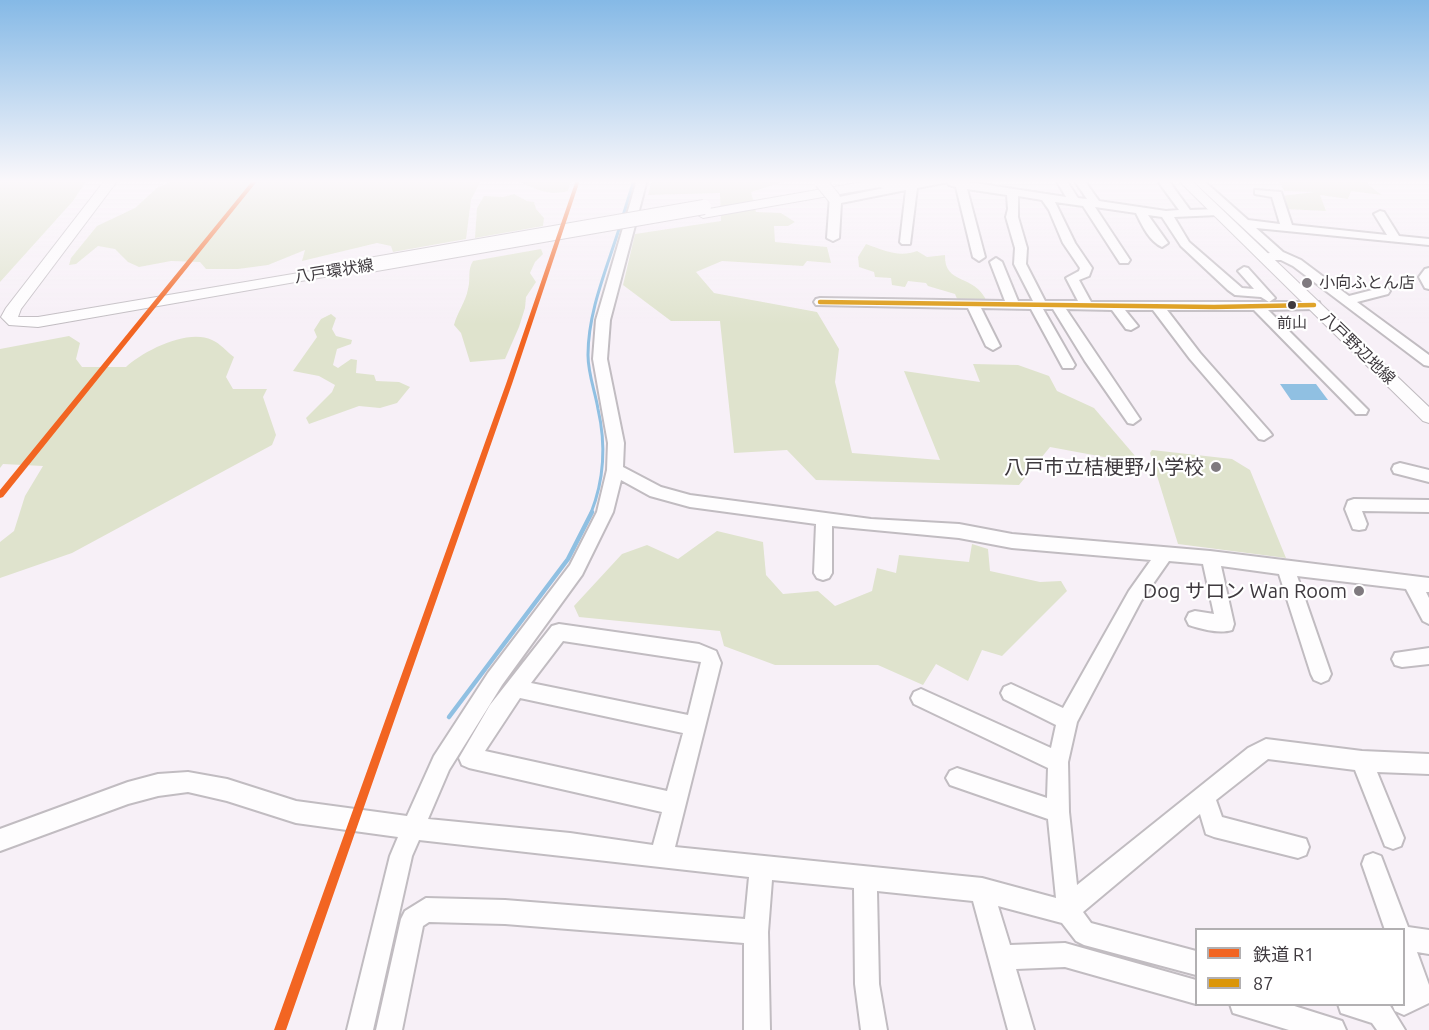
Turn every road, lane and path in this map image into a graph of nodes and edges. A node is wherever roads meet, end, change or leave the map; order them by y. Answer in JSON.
{"nodes":[{"id":1,"x":67,"y":228,"type":"edge"},
{"id":2,"x":75,"y":228,"type":"edge"},
{"id":3,"x":604,"y":228,"type":"edge"},
{"id":4,"x":629,"y":228,"type":"edge"},
{"id":5,"x":834,"y":228,"type":"edge"},
{"id":6,"x":909,"y":228,"type":"edge"},
{"id":7,"x":972,"y":228,"type":"edge"},
{"id":8,"x":1015,"y":228,"type":"edge"},
{"id":9,"x":1063,"y":228,"type":"edge"},
{"id":10,"x":1106,"y":228,"type":"edge"},
{"id":11,"x":1150,"y":228,"type":"edge"},
{"id":12,"x":1175,"y":228,"type":"edge"},
{"id":13,"x":1238,"y":228,"type":"edge"},
{"id":14,"x":1248,"y":228,"type":"edge"},
{"id":15,"x":1287,"y":228,"type":"edge"},
{"id":16,"x":1388,"y":228,"type":"edge"},
{"id":17,"x":833,"y":238,"type":"dead end"},
{"id":18,"x":1395,"y":239,"type":"junction"},
{"id":19,"x":906,"y":242,"type":"dead end"},
{"id":20,"x":1429,"y":242,"type":"edge"},
{"id":21,"x":1162,"y":243,"type":"dead end"},
{"id":22,"x":1272,"y":256,"type":"junction"},
{"id":23,"x":979,"y":257,"type":"dead end"},
{"id":24,"x":1124,"y":260,"type":"dead end"},
{"id":25,"x":996,"y":262,"type":"dead end"},
{"id":26,"x":365,"y":269,"type":"junction"},
{"id":27,"x":1244,"y":271,"type":"dead end"},
{"id":28,"x":1429,"y":272,"type":"edge"},
{"id":29,"x":1429,"y":285,"type":"edge"},
{"id":30,"x":1384,"y":291,"type":"dead end"},
{"id":31,"x":1264,"y":293,"type":"junction"},
{"id":32,"x":1348,"y":300,"type":"junction"},
{"id":33,"x":820,"y":302,"type":"dead end"},
{"id":34,"x":973,"y":304,"type":"junction"},
{"id":35,"x":1014,"y":304,"type":"junction"},
{"id":36,"x":1038,"y":305,"type":"junction"},
{"id":37,"x":1057,"y":305,"type":"junction"},
{"id":38,"x":1086,"y":305,"type":"junction"},
{"id":39,"x":1314,"y":305,"type":"junction"},
{"id":40,"x":1116,"y":306,"type":"junction"},
{"id":41,"x":1157,"y":306,"type":"junction"},
{"id":42,"x":1258,"y":307,"type":"junction"},
{"id":43,"x":1279,"y":307,"type":"junction"},
{"id":44,"x":0,"y":311,"type":"edge"},
{"id":45,"x":1131,"y":326,"type":"dead end"},
{"id":46,"x":0,"y":328,"type":"edge"},
{"id":47,"x":993,"y":346,"type":"dead end"},
{"id":48,"x":1429,"y":362,"type":"edge"},
{"id":49,"x":1068,"y":365,"type":"dead end"},
{"id":50,"x":1361,"y":410,"type":"dead end"},
{"id":51,"x":1429,"y":417,"type":"edge"},
{"id":52,"x":1133,"y":419,"type":"dead end"},
{"id":53,"x":1264,"y":435,"type":"dead end"},
{"id":54,"x":1400,"y":469,"type":"dead end"},
{"id":55,"x":615,"y":470,"type":"junction"},
{"id":56,"x":1429,"y":476,"type":"edge"},
{"id":57,"x":1429,"y":506,"type":"edge"},
{"id":58,"x":824,"y":518,"type":"junction"},
{"id":59,"x":1359,"y":524,"type":"dead end"},
{"id":60,"x":1165,"y":554,"type":"junction"},
{"id":61,"x":1209,"y":558,"type":"junction"},
{"id":62,"x":1286,"y":568,"type":"junction"},
{"id":63,"x":822,"y":573,"type":"dead end"},
{"id":64,"x":1420,"y":584,"type":"edge"},
{"id":65,"x":1429,"y":616,"type":"edge"},
{"id":66,"x":1196,"y":619,"type":"dead end"},
{"id":67,"x":1429,"y":656,"type":"edge"},
{"id":68,"x":1402,"y":659,"type":"dead end"},
{"id":69,"x":1321,"y":674,"type":"dead end"},
{"id":70,"x":514,"y":688,"type":"junction"},
{"id":71,"x":1011,"y":693,"type":"dead end"},
{"id":72,"x":921,"y":698,"type":"dead end"},
{"id":73,"x":1067,"y":720,"type":"junction"},
{"id":74,"x":694,"y":726,"type":"junction"},
{"id":75,"x":1362,"y":761,"type":"junction"},
{"id":76,"x":1058,"y":762,"type":"junction"},
{"id":77,"x":1429,"y":764,"type":"edge"},
{"id":78,"x":957,"y":778,"type":"dead end"},
{"id":79,"x":1203,"y":798,"type":"junction"},
{"id":80,"x":675,"y":804,"type":"junction"},
{"id":81,"x":1058,"y":812,"type":"junction"},
{"id":82,"x":412,"y":828,"type":"junction"},
{"id":83,"x":1393,"y":838,"type":"dead end"},
{"id":84,"x":0,"y":840,"type":"edge"},
{"id":85,"x":1298,"y":847,"type":"dead end"},
{"id":86,"x":661,"y":857,"type":"junction"},
{"id":87,"x":1372,"y":864,"type":"dead end"},
{"id":88,"x":761,"y":868,"type":"junction"},
{"id":89,"x":865,"y":878,"type":"junction"},
{"id":90,"x":982,"y":890,"type":"junction"},
{"id":91,"x":1070,"y":913,"type":"junction"},
{"id":92,"x":1395,"y":928,"type":"edge"},
{"id":93,"x":756,"y":932,"type":"junction"},
{"id":94,"x":1405,"y":938,"type":"edge"},
{"id":95,"x":1429,"y":942,"type":"edge"},
{"id":96,"x":1405,"y":952,"type":"edge"},
{"id":97,"x":1001,"y":958,"type":"junction"},
{"id":98,"x":1195,"y":962,"type":"edge"},
{"id":99,"x":1195,"y":991,"type":"edge"},
{"id":100,"x":1405,"y":1002,"type":"edge"},
{"id":101,"x":1246,"y":1006,"type":"edge"},
{"id":102,"x":1353,"y":1006,"type":"edge"},
{"id":103,"x":1391,"y":1017,"type":"edge"},
{"id":104,"x":360,"y":1030,"type":"edge"},
{"id":105,"x":389,"y":1030,"type":"edge"},
{"id":106,"x":757,"y":1030,"type":"edge"},
{"id":107,"x":874,"y":1030,"type":"edge"},
{"id":108,"x":1021,"y":1030,"type":"edge"},
{"id":109,"x":1333,"y":1030,"type":"edge"}],
"edges":[{"from":1,"to":44,"type":"main road"},
{"from":2,"to":26,"type":"main road","name":"八戸環状線"},
{"from":3,"to":26,"type":"main road","name":"八戸環状線"},
{"from":4,"to":55,"type":"street"},
{"from":5,"to":17,"type":"street"},
{"from":6,"to":19,"type":"street"},
{"from":7,"to":23,"type":"street"},
{"from":8,"to":36,"type":"street"},
{"from":9,"to":38,"type":"street"},
{"from":10,"to":24,"type":"street"},
{"from":11,"to":21,"type":"street"},
{"from":12,"to":31,"type":"street"},
{"from":13,"to":22,"type":"main road","name":"八戸野辺地線"},
{"from":14,"to":22,"type":"street"},
{"from":15,"to":18,"type":"street"},
{"from":16,"to":18,"type":"street"},
{"from":18,"to":20,"type":"street"},
{"from":22,"to":32,"type":"street"},
{"from":22,"to":39,"type":"main road","name":"八戸野辺地線"},
{"from":25,"to":35,"type":"street"},
{"from":26,"to":46,"type":"main road","name":"八戸環状線"},
{"from":27,"to":31,"type":"street"},
{"from":28,"to":29,"type":"street"},
{"from":30,"to":32,"type":"street"},
{"from":31,"to":43,"type":"street"},
{"from":32,"to":48,"type":"street"},
{"from":33,"to":34,"type":"street"},
{"from":34,"to":35,"type":"street"},
{"from":34,"to":47,"type":"street"},
{"from":35,"to":36,"type":"street"},
{"from":36,"to":37,"type":"street"},
{"from":36,"to":49,"type":"street"},
{"from":37,"to":38,"type":"street"},
{"from":37,"to":52,"type":"street"},
{"from":38,"to":40,"type":"street"},
{"from":39,"to":43,"type":"street"},
{"from":39,"to":51,"type":"main road","name":"八戸野辺地線"},
{"from":40,"to":41,"type":"street"},
{"from":40,"to":45,"type":"street"},
{"from":41,"to":42,"type":"street"},
{"from":41,"to":53,"type":"street"},
{"from":42,"to":43,"type":"street"},
{"from":42,"to":50,"type":"street"},
{"from":54,"to":56,"type":"street"},
{"from":55,"to":58,"type":"street"},
{"from":55,"to":82,"type":"street"},
{"from":57,"to":59,"type":"street"},
{"from":58,"to":60,"type":"street"},
{"from":58,"to":63,"type":"street"},
{"from":60,"to":61,"type":"street"},
{"from":60,"to":73,"type":"street"},
{"from":61,"to":62,"type":"street"},
{"from":61,"to":66,"type":"street"},
{"from":62,"to":64,"type":"street"},
{"from":62,"to":69,"type":"street"},
{"from":64,"to":65,"type":"street"},
{"from":67,"to":68,"type":"street"},
{"from":70,"to":74,"type":"street"},
{"from":70,"to":74,"type":"street"},
{"from":70,"to":80,"type":"street"},
{"from":71,"to":73,"type":"street"},
{"from":72,"to":76,"type":"street"},
{"from":73,"to":76,"type":"street"},
{"from":74,"to":80,"type":"street"},
{"from":75,"to":77,"type":"street"},
{"from":75,"to":79,"type":"street"},
{"from":75,"to":83,"type":"street"},
{"from":76,"to":81,"type":"street"},
{"from":78,"to":81,"type":"street"},
{"from":79,"to":85,"type":"street"},
{"from":79,"to":91,"type":"street"},
{"from":80,"to":86,"type":"street"},
{"from":81,"to":91,"type":"street"},
{"from":82,"to":84,"type":"street"},
{"from":82,"to":86,"type":"street"},
{"from":82,"to":104,"type":"street"},
{"from":86,"to":88,"type":"street"},
{"from":87,"to":92,"type":"street"},
{"from":88,"to":89,"type":"street"},
{"from":88,"to":93,"type":"street"},
{"from":89,"to":90,"type":"street"},
{"from":89,"to":107,"type":"street"},
{"from":90,"to":91,"type":"street"},
{"from":90,"to":97,"type":"street"},
{"from":91,"to":98,"type":"street"},
{"from":93,"to":105,"type":"street"},
{"from":93,"to":106,"type":"street"},
{"from":94,"to":95,"type":"street"},
{"from":96,"to":100,"type":"street"},
{"from":97,"to":99,"type":"street"},
{"from":97,"to":108,"type":"street"},
{"from":101,"to":109,"type":"street"},
{"from":102,"to":103,"type":"street"}]}
